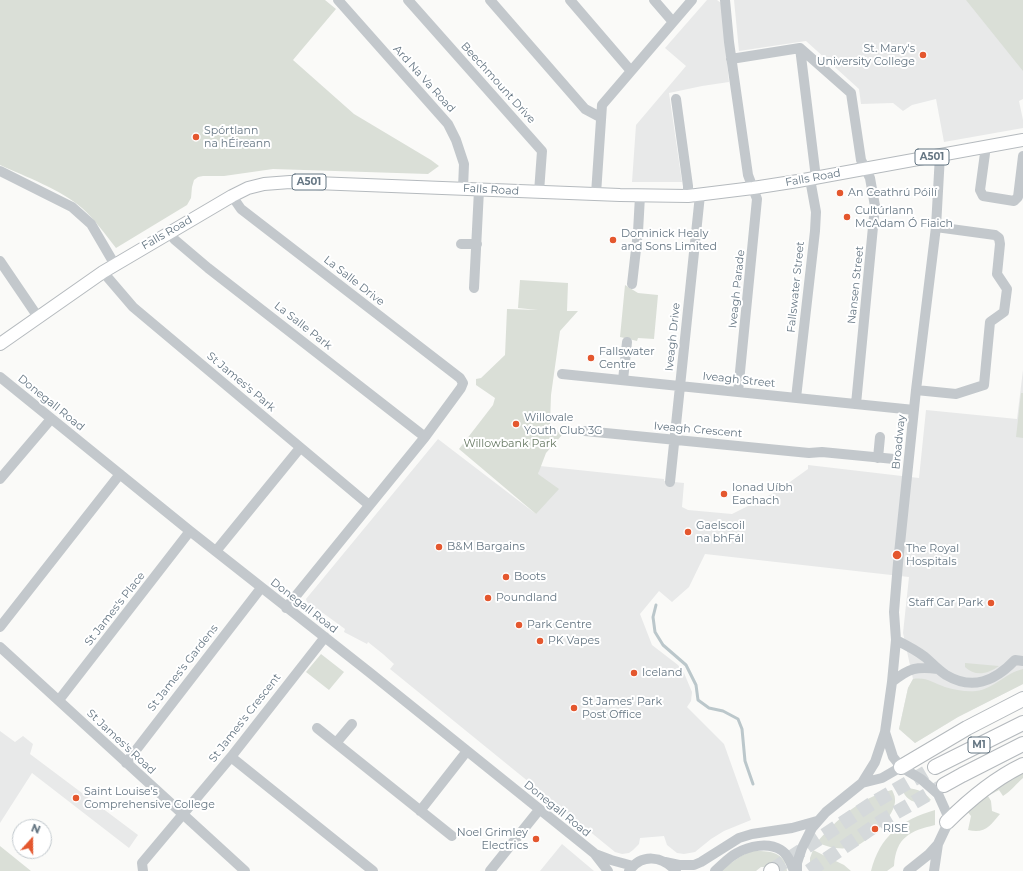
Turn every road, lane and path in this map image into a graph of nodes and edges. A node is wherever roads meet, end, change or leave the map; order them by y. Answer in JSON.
{"nodes":[{"id":1,"x":338,"y":0,"type":"edge"},
{"id":2,"x":408,"y":0,"type":"edge"},
{"id":3,"x":490,"y":0,"type":"edge"},
{"id":4,"x":570,"y":0,"type":"edge"},
{"id":5,"x":654,"y":0,"type":"edge"},
{"id":6,"x":692,"y":0,"type":"edge"},
{"id":7,"x":725,"y":0,"type":"edge"},
{"id":8,"x":673,"y":22,"type":"junction"},
{"id":9,"x":800,"y":48,"type":"junction"},
{"id":10,"x":731,"y":59,"type":"junction"},
{"id":11,"x":631,"y":71,"type":"junction"},
{"id":12,"x":676,"y":99,"type":"dead end"},
{"id":13,"x":600,"y":117,"type":"junction"},
{"id":14,"x":1023,"y":140,"type":"edge"},
{"id":15,"x":986,"y":146,"type":"junction"},
{"id":16,"x":940,"y":155,"type":"junction"},
{"id":17,"x":1023,"y":156,"type":"edge"},
{"id":18,"x":866,"y":169,"type":"junction"},
{"id":19,"x":0,"y":171,"type":"edge"},
{"id":20,"x":813,"y":178,"type":"junction"},
{"id":21,"x":463,"y":188,"type":"junction"},
{"id":22,"x":753,"y":188,"type":"junction"},
{"id":23,"x":479,"y":190,"type":"junction"},
{"id":24,"x":539,"y":192,"type":"junction"},
{"id":25,"x":596,"y":194,"type":"junction"},
{"id":26,"x":694,"y":195,"type":"junction"},
{"id":27,"x":232,"y":196,"type":"junction"},
{"id":28,"x":640,"y":196,"type":"junction"},
{"id":29,"x":936,"y":227,"type":"junction"},
{"id":30,"x":169,"y":233,"type":"junction"},
{"id":31,"x":461,"y":244,"type":"dead end"},
{"id":32,"x":477,"y":244,"type":"junction"},
{"id":33,"x":0,"y":261,"type":"edge"},
{"id":34,"x":116,"y":265,"type":"junction"},
{"id":35,"x":103,"y":272,"type":"junction"},
{"id":36,"x":632,"y":284,"type":"dead end"},
{"id":37,"x":474,"y":288,"type":"dead end"},
{"id":38,"x":38,"y":317,"type":"junction"},
{"id":39,"x":627,"y":342,"type":"dead end"},
{"id":40,"x":0,"y":344,"type":"edge"},
{"id":41,"x":562,"y":374,"type":"dead end"},
{"id":42,"x":0,"y":377,"type":"edge"},
{"id":43,"x":623,"y":380,"type":"junction"},
{"id":44,"x":680,"y":386,"type":"junction"},
{"id":45,"x":916,"y":390,"type":"junction"},
{"id":46,"x":738,"y":392,"type":"junction"},
{"id":47,"x":796,"y":398,"type":"junction"},
{"id":48,"x":856,"y":404,"type":"junction"},
{"id":49,"x":914,"y":410,"type":"junction"},
{"id":50,"x":51,"y":419,"type":"junction"},
{"id":51,"x":585,"y":432,"type":"dead end"},
{"id":52,"x":425,"y":436,"type":"junction"},
{"id":53,"x":880,"y":437,"type":"dead end"},
{"id":54,"x":675,"y":440,"type":"junction"},
{"id":55,"x":300,"y":448,"type":"junction"},
{"id":56,"x":878,"y":458,"type":"junction"},
{"id":57,"x":894,"y":459,"type":"dead end"},
{"id":58,"x":120,"y":474,"type":"junction"},
{"id":59,"x":0,"y":479,"type":"edge"},
{"id":60,"x":670,"y":482,"type":"dead end"},
{"id":61,"x":369,"y":505,"type":"junction"},
{"id":62,"x":190,"y":531,"type":"junction"},
{"id":63,"x":216,"y":551,"type":"junction"},
{"id":64,"x":261,"y":588,"type":"junction"},
{"id":65,"x":286,"y":608,"type":"junction"},
{"id":66,"x":0,"y":626,"type":"edge"},
{"id":67,"x":325,"y":637,"type":"junction"},
{"id":68,"x":896,"y":640,"type":"junction"},
{"id":69,"x":0,"y":647,"type":"edge"},
{"id":70,"x":1023,"y":661,"type":"edge"},
{"id":71,"x":938,"y":669,"type":"junction"},
{"id":72,"x":892,"y":682,"type":"junction"},
{"id":73,"x":1023,"y":699,"type":"edge"},
{"id":74,"x":58,"y":700,"type":"junction"},
{"id":75,"x":1023,"y":723,"type":"edge"},
{"id":76,"x":352,"y":724,"type":"dead end"},
{"id":77,"x":317,"y":728,"type":"dead end"},
{"id":78,"x":885,"y":732,"type":"junction"},
{"id":79,"x":336,"y":743,"type":"junction"},
{"id":80,"x":1023,"y":744,"type":"edge"},
{"id":81,"x":467,"y":751,"type":"junction"},
{"id":82,"x":230,"y":757,"type":"junction"},
{"id":83,"x":126,"y":763,"type":"junction"},
{"id":84,"x":1023,"y":765,"type":"edge"},
{"id":85,"x":901,"y":767,"type":"junction"},
{"id":86,"x":935,"y":767,"type":"tunnel mouth"},
{"id":87,"x":862,"y":783,"type":"junction"},
{"id":88,"x":944,"y":785,"type":"tunnel mouth"},
{"id":89,"x":539,"y":810,"type":"junction"},
{"id":90,"x":420,"y":811,"type":"junction"},
{"id":91,"x":183,"y":814,"type":"junction"},
{"id":92,"x":818,"y":821,"type":"junction"},
{"id":93,"x":947,"y":823,"type":"junction"},
{"id":94,"x":452,"y":836,"type":"dead end"},
{"id":95,"x":938,"y":844,"type":"junction"},
{"id":96,"x":594,"y":853,"type":"junction"},
{"id":97,"x":665,"y":862,"type":"junction"},
{"id":98,"x":631,"y":868,"type":"edge"},
{"id":99,"x":143,"y":871,"type":"edge"},
{"id":100,"x":245,"y":871,"type":"edge"},
{"id":101,"x":373,"y":871,"type":"edge"},
{"id":102,"x":490,"y":871,"type":"edge"},
{"id":103,"x":608,"y":871,"type":"edge"},
{"id":104,"x":676,"y":871,"type":"edge"},
{"id":105,"x":716,"y":871,"type":"edge"},
{"id":106,"x":794,"y":871,"type":"edge"},
{"id":107,"x":797,"y":871,"type":"edge"},
{"id":108,"x":908,"y":871,"type":"edge"},
{"id":109,"x":934,"y":871,"type":"edge"}],
"edges":[{"from":1,"to":21,"type":"street","name":"Ard Na Va Road"},
{"from":2,"to":24,"type":"street","name":"Beechmount Drive"},
{"from":3,"to":13,"type":"street"},
{"from":4,"to":11,"type":"street"},
{"from":5,"to":8,"type":"street"},
{"from":6,"to":8,"type":"street"},
{"from":7,"to":10,"type":"street","name":"Iveagh Parade"},
{"from":8,"to":11,"type":"street"},
{"from":9,"to":10,"type":"street"},
{"from":9,"to":18,"type":"street","name":"Nansen Street"},
{"from":9,"to":20,"type":"street","name":"Fallswater Street"},
{"from":10,"to":22,"type":"street","name":"Iveagh Parade"},
{"from":11,"to":13,"type":"street"},
{"from":12,"to":26,"type":"street","name":"Iveagh Drive"},
{"from":13,"to":25,"type":"street"},
{"from":14,"to":15,"type":"main road","name":"Falls Road","number":"A501"},
{"from":15,"to":16,"type":"main road","name":"Falls Road","number":"A501"},
{"from":15,"to":17,"type":"street"},
{"from":16,"to":18,"type":"main road","name":"Falls Road","number":"A501"},
{"from":16,"to":29,"type":"street","name":"Broadway"},
{"from":18,"to":20,"type":"main road","name":"Falls Road","number":"A501"},
{"from":18,"to":48,"type":"street","name":"Nansen Street"},
{"from":19,"to":34,"type":"street"},
{"from":20,"to":22,"type":"main road","name":"Falls Road","number":"A501"},
{"from":20,"to":47,"type":"street","name":"Fallswater Street"},
{"from":21,"to":23,"type":"main road","name":"Falls Road","number":"A501"},
{"from":21,"to":27,"type":"main road","name":"Falls Road","number":"A501"},
{"from":22,"to":26,"type":"main road","name":"Falls Road","number":"A501"},
{"from":22,"to":46,"type":"street","name":"Iveagh Parade"},
{"from":23,"to":24,"type":"main road","name":"Falls Road","number":"A501"},
{"from":23,"to":32,"type":"street"},
{"from":24,"to":25,"type":"main road","name":"Falls Road","number":"A501"},
{"from":25,"to":28,"type":"main road","name":"Falls Road","number":"A501"},
{"from":26,"to":28,"type":"main road","name":"Falls Road","number":"A501"},
{"from":26,"to":44,"type":"street","name":"Iveagh Drive"},
{"from":27,"to":30,"type":"main road","name":"Falls Road","number":"A501"},
{"from":27,"to":52,"type":"street","name":"La Salle Drive"},
{"from":28,"to":36,"type":"street"},
{"from":29,"to":45,"type":"street","name":"Broadway"},
{"from":29,"to":45,"type":"street"},
{"from":30,"to":34,"type":"main road","name":"Falls Road","number":"A501"},
{"from":30,"to":52,"type":"street","name":"La Salle Park"},
{"from":31,"to":32,"type":"street"},
{"from":32,"to":37,"type":"street"},
{"from":33,"to":38,"type":"street"},
{"from":34,"to":35,"type":"main road","name":"Falls Road","number":"A501"},
{"from":35,"to":38,"type":"main road","name":"Falls Road","number":"A501"},
{"from":35,"to":55,"type":"street","name":"St James's Park"},
{"from":38,"to":40,"type":"main road","name":"Falls Road","number":"A501"},
{"from":39,"to":43,"type":"street"},
{"from":41,"to":43,"type":"street","name":"Iveagh Street"},
{"from":42,"to":50,"type":"street","name":"Donegall Road"},
{"from":43,"to":44,"type":"street","name":"Iveagh Street"},
{"from":44,"to":46,"type":"street","name":"Iveagh Street"},
{"from":44,"to":54,"type":"street","name":"Iveagh Drive"},
{"from":45,"to":49,"type":"street","name":"Broadway"},
{"from":46,"to":47,"type":"street","name":"Iveagh Street"},
{"from":47,"to":48,"type":"street","name":"Iveagh Street"},
{"from":48,"to":49,"type":"street","name":"Iveagh Street"},
{"from":49,"to":68,"type":"street","name":"Broadway"},
{"from":50,"to":58,"type":"street","name":"Donegall Road"},
{"from":50,"to":59,"type":"street"},
{"from":51,"to":54,"type":"street","name":"Iveagh Crescent"},
{"from":52,"to":61,"type":"street"},
{"from":53,"to":56,"type":"street"},
{"from":54,"to":56,"type":"street","name":"Iveagh Crescent"},
{"from":54,"to":60,"type":"street","name":"Iveagh Drive"},
{"from":55,"to":61,"type":"street","name":"St James's Park"},
{"from":55,"to":63,"type":"street"},
{"from":56,"to":57,"type":"street","name":"Iveagh Crescent"},
{"from":58,"to":62,"type":"street","name":"Donegall Road"},
{"from":58,"to":66,"type":"street"},
{"from":61,"to":65,"type":"street"},
{"from":62,"to":63,"type":"street","name":"Donegall Road"},
{"from":62,"to":74,"type":"street","name":"St James's Place"},
{"from":63,"to":64,"type":"street","name":"Donegall Road"},
{"from":64,"to":65,"type":"street","name":"Donegall Road"},
{"from":64,"to":83,"type":"street","name":"St James's Gardens"},
{"from":65,"to":67,"type":"street","name":"Donegall Road"},
{"from":67,"to":81,"type":"street","name":"Donegall Road"},
{"from":67,"to":82,"type":"street","name":"St James's Crescent"},
{"from":68,"to":71,"type":"street"},
{"from":68,"to":72,"type":"street","name":"Broadway"},
{"from":69,"to":74,"type":"street","name":"St James's Road"},
{"from":70,"to":71,"type":"street"},
{"from":71,"to":72,"type":"street"},
{"from":72,"to":78,"type":"street","name":"Broadway"},
{"from":73,"to":85,"type":"highway"},
{"from":74,"to":83,"type":"street","name":"St James's Road"},
{"from":75,"to":86,"type":"highway","number":"M1"},
{"from":76,"to":79,"type":"street"},
{"from":77,"to":79,"type":"street"},
{"from":78,"to":85,"type":"street","name":"Broadway"},
{"from":78,"to":87,"type":"street","name":"Broadway"},
{"from":79,"to":90,"type":"street"},
{"from":80,"to":88,"type":"highway","number":"M1"},
{"from":81,"to":89,"type":"street","name":"Donegall Road"},
{"from":81,"to":90,"type":"street"},
{"from":82,"to":91,"type":"street","name":"St James's Crescent"},
{"from":82,"to":101,"type":"street"},
{"from":83,"to":91,"type":"street","name":"St James's Road"},
{"from":84,"to":93,"type":"highway"},
{"from":85,"to":87,"type":"street"},
{"from":85,"to":93,"type":"street"},
{"from":87,"to":92,"type":"street"},
{"from":89,"to":96,"type":"street","name":"Donegall Road"},
{"from":89,"to":102,"type":"street"},
{"from":90,"to":94,"type":"street"},
{"from":91,"to":99,"type":"street","name":"St James's Crescent"},
{"from":91,"to":100,"type":"street","name":"St James's Road"},
{"from":92,"to":97,"type":"street"},
{"from":92,"to":107,"type":"street"},
{"from":93,"to":95,"type":"street"},
{"from":95,"to":108,"type":"street"},
{"from":95,"to":109,"type":"street"},
{"from":96,"to":98,"type":"street","name":"Donegall Road"},
{"from":96,"to":103,"type":"street","name":"Donegall Road"},
{"from":97,"to":98,"type":"street"},
{"from":97,"to":104,"type":"street"},
{"from":105,"to":106,"type":"street"}]}
